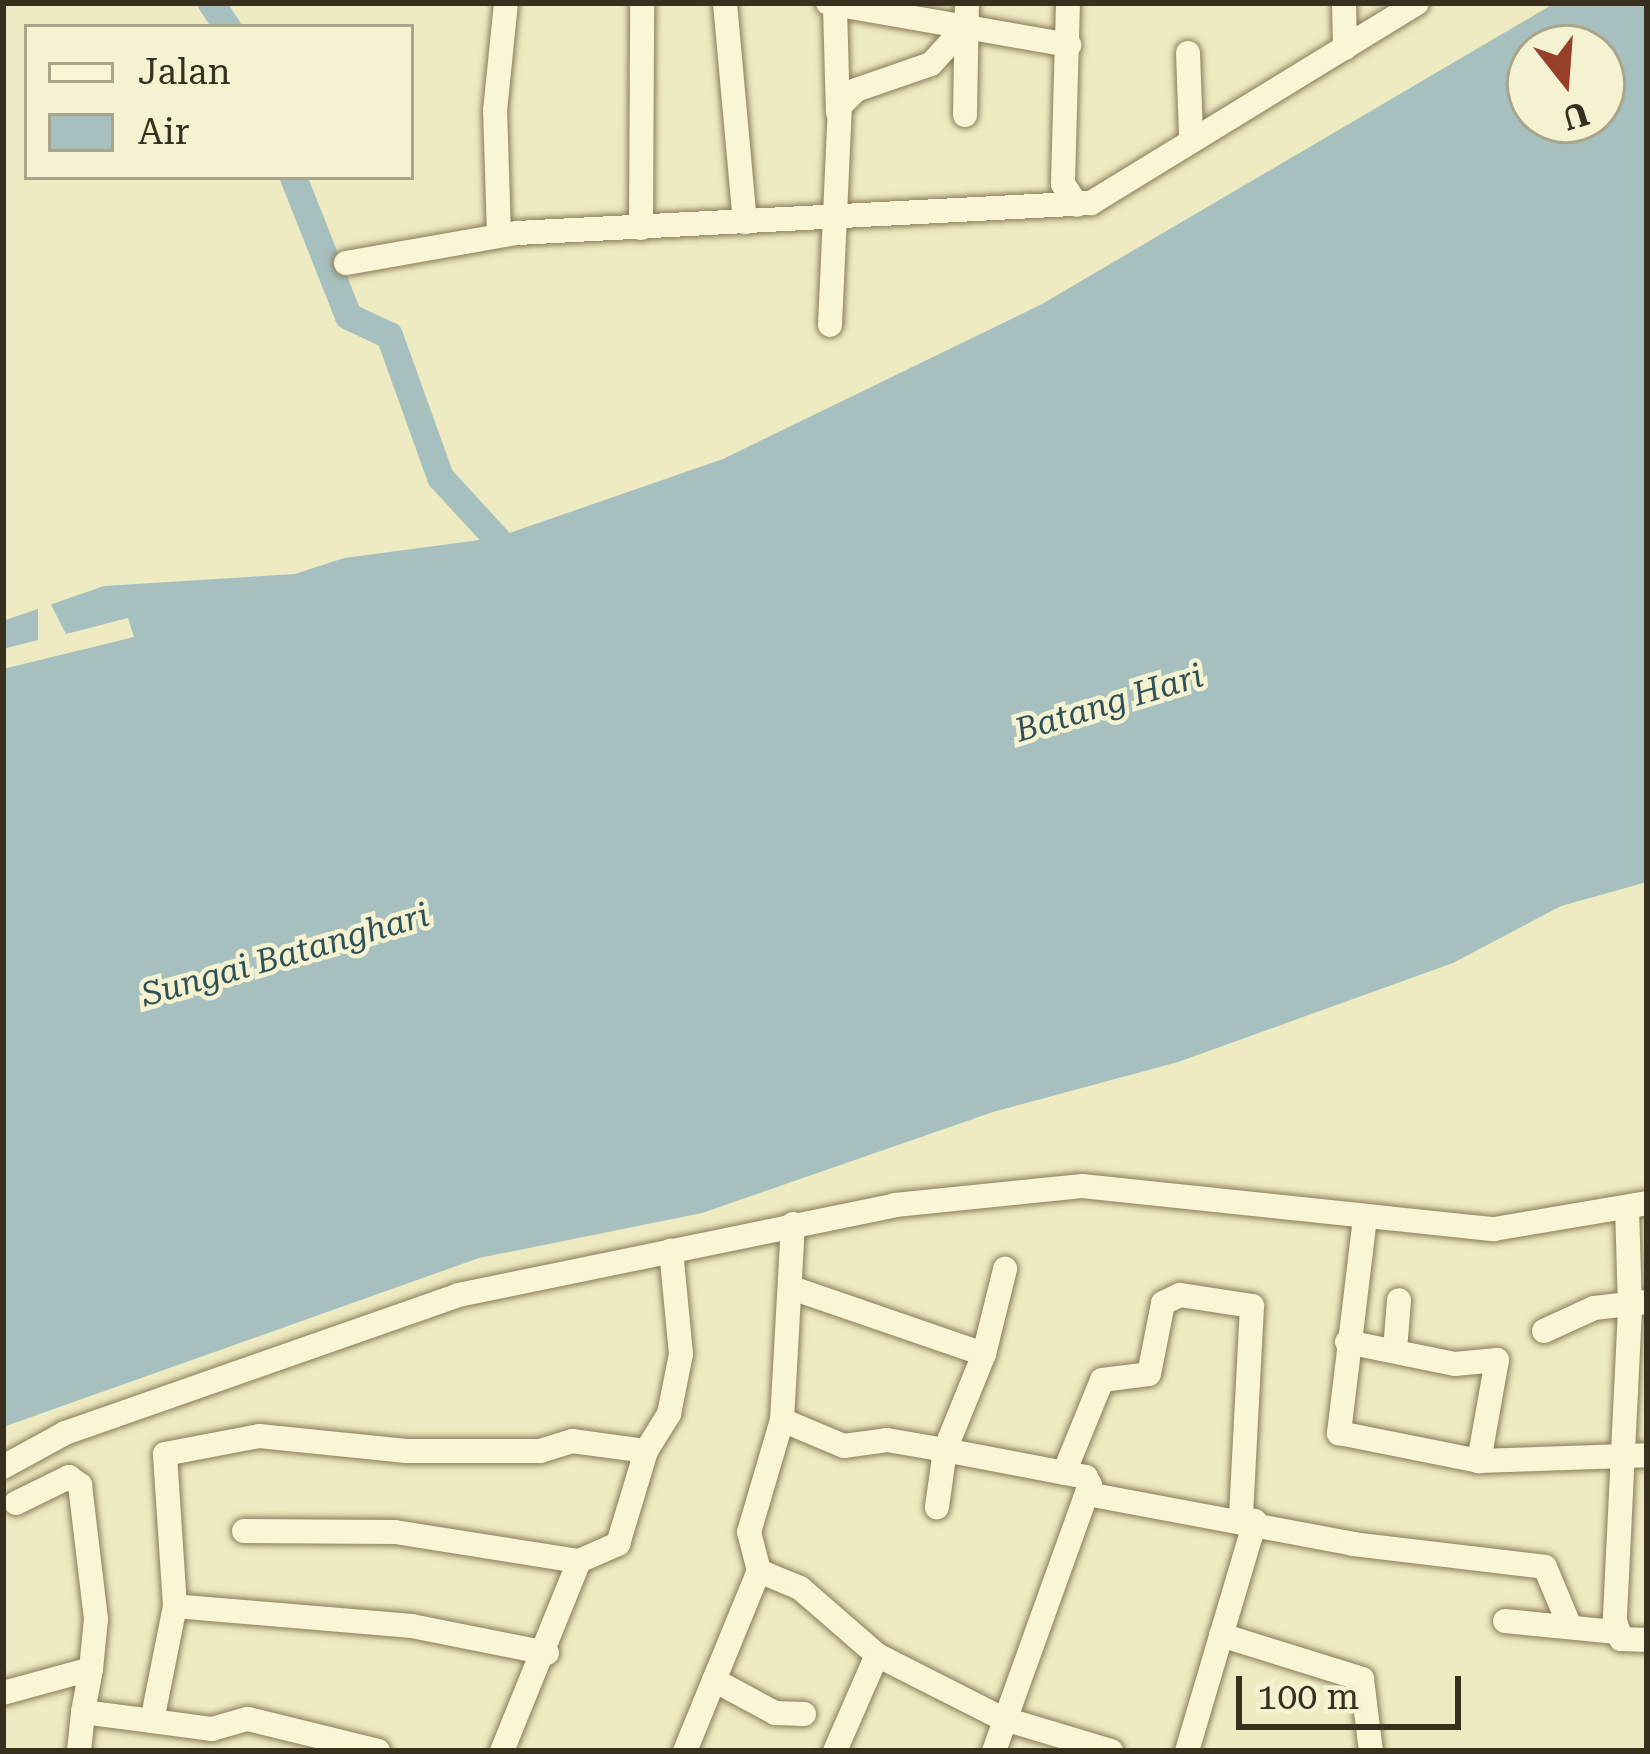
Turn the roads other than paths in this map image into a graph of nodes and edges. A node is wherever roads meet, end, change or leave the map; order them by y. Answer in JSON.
{"nodes":[{"id":1,"x":506,"y":3,"type":"edge"},
{"id":2,"x":642,"y":3,"type":"edge"},
{"id":3,"x":725,"y":3,"type":"edge"},
{"id":4,"x":967,"y":3,"type":"edge"},
{"id":5,"x":1068,"y":3,"type":"edge"},
{"id":6,"x":1344,"y":3,"type":"edge"},
{"id":7,"x":1417,"y":3,"type":"edge"},
{"id":8,"x":843,"y":5,"type":"edge"},
{"id":9,"x":966,"y":31,"type":"junction"},
{"id":10,"x":1070,"y":45,"type":"junction"},
{"id":11,"x":1345,"y":48,"type":"junction"},
{"id":12,"x":1188,"y":53,"type":"dead end"},
{"id":13,"x":838,"y":112,"type":"junction"},
{"id":14,"x":965,"y":115,"type":"dead end"},
{"id":15,"x":1191,"y":135,"type":"junction"},
{"id":16,"x":1077,"y":205,"type":"junction"},
{"id":17,"x":832,"y":217,"type":"junction"},
{"id":18,"x":745,"y":223,"type":"junction"},
{"id":19,"x":641,"y":228,"type":"junction"},
{"id":20,"x":499,"y":235,"type":"junction"},
{"id":21,"x":346,"y":263,"type":"dead end"},
{"id":22,"x":830,"y":325,"type":"dead end"},
{"id":23,"x":1637,"y":1205,"type":"edge"},
{"id":24,"x":1365,"y":1218,"type":"junction"},
{"id":25,"x":793,"y":1224,"type":"junction"},
{"id":26,"x":671,"y":1250,"type":"junction"},
{"id":27,"x":1004,"y":1269,"type":"dead end"},
{"id":28,"x":792,"y":1288,"type":"junction"},
{"id":29,"x":1399,"y":1300,"type":"dead end"},
{"id":30,"x":1638,"y":1301,"type":"edge"},
{"id":31,"x":1544,"y":1331,"type":"dead end"},
{"id":32,"x":1347,"y":1342,"type":"junction"},
{"id":33,"x":1395,"y":1349,"type":"junction"},
{"id":34,"x":984,"y":1354,"type":"junction"},
{"id":35,"x":782,"y":1420,"type":"junction"},
{"id":36,"x":945,"y":1450,"type":"junction"},
{"id":37,"x":646,"y":1451,"type":"junction"},
{"id":38,"x":1635,"y":1456,"type":"edge"},
{"id":39,"x":1479,"y":1461,"type":"junction"},
{"id":40,"x":3,"y":1467,"type":"edge"},
{"id":41,"x":1064,"y":1473,"type":"junction"},
{"id":42,"x":1087,"y":1494,"type":"junction"},
{"id":43,"x":16,"y":1503,"type":"dead end"},
{"id":44,"x":937,"y":1507,"type":"dead end"},
{"id":45,"x":1635,"y":1514,"type":"edge"},
{"id":46,"x":1248,"y":1520,"type":"junction"},
{"id":47,"x":244,"y":1531,"type":"dead end"},
{"id":48,"x":580,"y":1562,"type":"junction"},
{"id":49,"x":759,"y":1570,"type":"junction"},
{"id":50,"x":175,"y":1606,"type":"junction"},
{"id":51,"x":1505,"y":1621,"type":"dead end"},
{"id":52,"x":1568,"y":1622,"type":"junction"},
{"id":53,"x":1616,"y":1632,"type":"junction"},
{"id":54,"x":1221,"y":1634,"type":"junction"},
{"id":55,"x":1647,"y":1640,"type":"edge"},
{"id":56,"x":547,"y":1653,"type":"junction"},
{"id":57,"x":877,"y":1655,"type":"junction"},
{"id":58,"x":91,"y":1670,"type":"junction"},
{"id":59,"x":714,"y":1680,"type":"junction"},
{"id":60,"x":3,"y":1693,"type":"edge"},
{"id":61,"x":83,"y":1712,"type":"junction"},
{"id":62,"x":804,"y":1714,"type":"dead end"},
{"id":63,"x":1001,"y":1718,"type":"junction"},
{"id":64,"x":152,"y":1721,"type":"junction"},
{"id":65,"x":309,"y":1742,"type":"edge"},
{"id":66,"x":80,"y":1751,"type":"edge"},
{"id":67,"x":378,"y":1751,"type":"edge"},
{"id":68,"x":502,"y":1751,"type":"edge"},
{"id":69,"x":685,"y":1751,"type":"edge"},
{"id":70,"x":835,"y":1751,"type":"edge"},
{"id":71,"x":994,"y":1751,"type":"edge"},
{"id":72,"x":1112,"y":1751,"type":"edge"},
{"id":73,"x":1187,"y":1751,"type":"edge"},
{"id":74,"x":1371,"y":1751,"type":"edge"}],
"edges":[{"from":1,"to":20,"type":"street"},
{"from":2,"to":19,"type":"street"},
{"from":3,"to":18,"type":"street"},
{"from":4,"to":9,"type":"street"},
{"from":5,"to":10,"type":"street"},
{"from":6,"to":11,"type":"street"},
{"from":7,"to":11,"type":"street"},
{"from":8,"to":9,"type":"street"},
{"from":8,"to":13,"type":"street"},
{"from":9,"to":10,"type":"street"},
{"from":9,"to":13,"type":"street"},
{"from":9,"to":14,"type":"street"},
{"from":10,"to":16,"type":"street"},
{"from":11,"to":15,"type":"street"},
{"from":12,"to":15,"type":"street"},
{"from":13,"to":17,"type":"street"},
{"from":15,"to":16,"type":"street"},
{"from":16,"to":17,"type":"street"},
{"from":17,"to":18,"type":"street"},
{"from":17,"to":22,"type":"street"},
{"from":18,"to":19,"type":"street"},
{"from":19,"to":20,"type":"street"},
{"from":20,"to":21,"type":"street"},
{"from":23,"to":24,"type":"street"},
{"from":23,"to":30,"type":"street"},
{"from":24,"to":25,"type":"street"},
{"from":24,"to":32,"type":"street"},
{"from":25,"to":26,"type":"street"},
{"from":25,"to":28,"type":"street"},
{"from":26,"to":37,"type":"street"},
{"from":26,"to":40,"type":"street"},
{"from":27,"to":34,"type":"street"},
{"from":28,"to":34,"type":"street"},
{"from":28,"to":35,"type":"street"},
{"from":29,"to":33,"type":"street"},
{"from":30,"to":31,"type":"street"},
{"from":30,"to":38,"type":"street"},
{"from":32,"to":33,"type":"street"},
{"from":32,"to":39,"type":"street"},
{"from":33,"to":39,"type":"street"},
{"from":34,"to":36,"type":"street"},
{"from":35,"to":36,"type":"street"},
{"from":35,"to":49,"type":"street"},
{"from":36,"to":41,"type":"street"},
{"from":36,"to":44,"type":"street"},
{"from":37,"to":48,"type":"street"},
{"from":37,"to":50,"type":"street"},
{"from":38,"to":39,"type":"street"},
{"from":38,"to":45,"type":"street"},
{"from":41,"to":42,"type":"street"},
{"from":41,"to":46,"type":"street"},
{"from":42,"to":46,"type":"street"},
{"from":42,"to":63,"type":"street"},
{"from":43,"to":58,"type":"street"},
{"from":45,"to":53,"type":"street"},
{"from":46,"to":52,"type":"street"},
{"from":46,"to":54,"type":"street"},
{"from":47,"to":48,"type":"street"},
{"from":48,"to":56,"type":"street"},
{"from":49,"to":57,"type":"street"},
{"from":49,"to":59,"type":"street"},
{"from":50,"to":56,"type":"street"},
{"from":50,"to":64,"type":"street"},
{"from":51,"to":52,"type":"street"},
{"from":52,"to":53,"type":"street"},
{"from":53,"to":55,"type":"street"},
{"from":54,"to":73,"type":"street"},
{"from":54,"to":74,"type":"street"},
{"from":56,"to":68,"type":"street"},
{"from":57,"to":63,"type":"street"},
{"from":57,"to":70,"type":"street"},
{"from":58,"to":60,"type":"street"},
{"from":58,"to":61,"type":"street"},
{"from":59,"to":62,"type":"street"},
{"from":59,"to":69,"type":"street"},
{"from":61,"to":64,"type":"street"},
{"from":61,"to":66,"type":"street"},
{"from":63,"to":71,"type":"street"},
{"from":63,"to":72,"type":"street"},
{"from":64,"to":65,"type":"street"},
{"from":65,"to":67,"type":"street"}]}
